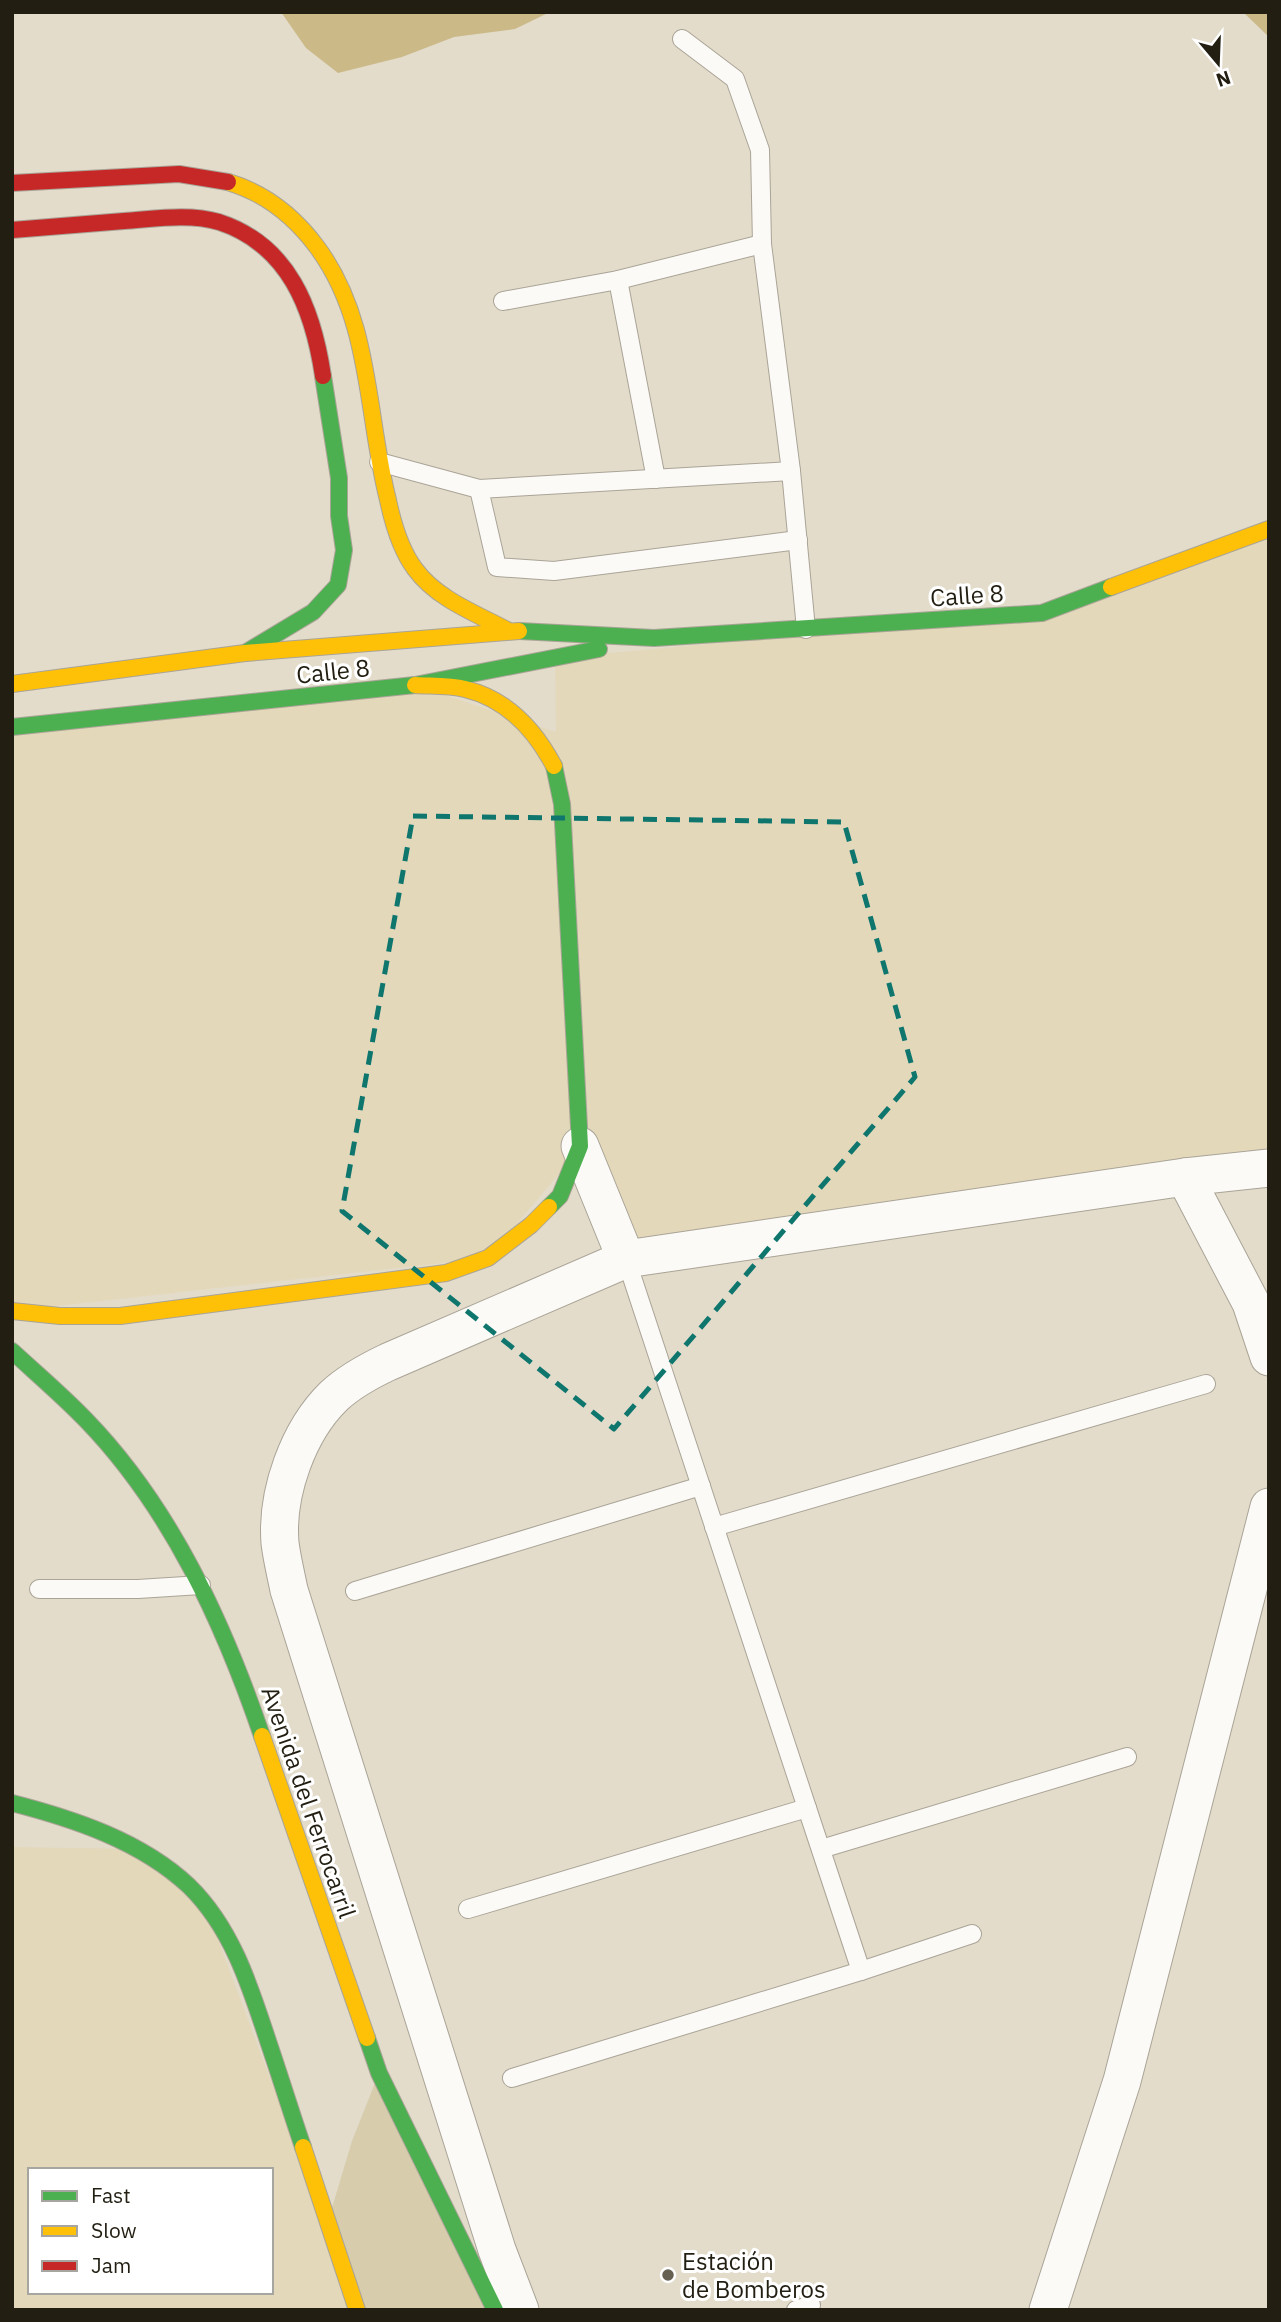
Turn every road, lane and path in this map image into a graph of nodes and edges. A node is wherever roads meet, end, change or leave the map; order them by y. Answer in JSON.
{"nodes":[{"id":1,"x":682,"y":39,"type":"dead end"},
{"id":2,"x":12,"y":183,"type":"edge"},
{"id":3,"x":12,"y":230,"type":"edge"},
{"id":4,"x":762,"y":244,"type":"junction"},
{"id":5,"x":618,"y":280,"type":"junction"},
{"id":6,"x":503,"y":301,"type":"dead end"},
{"id":7,"x":379,"y":462,"type":"junction"},
{"id":8,"x":791,"y":471,"type":"junction"},
{"id":9,"x":656,"y":479,"type":"junction"},
{"id":10,"x":479,"y":489,"type":"junction"},
{"id":11,"x":1269,"y":529,"type":"edge"},
{"id":12,"x":798,"y":540,"type":"junction"},
{"id":13,"x":806,"y":629,"type":"junction"},
{"id":14,"x":506,"y":630,"type":"junction"},
{"id":15,"x":654,"y":638,"type":"junction"},
{"id":16,"x":245,"y":653,"type":"junction"},
{"id":17,"x":12,"y":684,"type":"edge"},
{"id":18,"x":415,"y":685,"type":"junction"},
{"id":19,"x":12,"y":727,"type":"edge"},
{"id":20,"x":580,"y":1146,"type":"junction"},
{"id":21,"x":1269,"y":1168,"type":"edge"},
{"id":22,"x":1185,"y":1177,"type":"junction"},
{"id":23,"x":626,"y":1259,"type":"junction"},
{"id":24,"x":12,"y":1311,"type":"edge"},
{"id":25,"x":12,"y":1351,"type":"edge"},
{"id":26,"x":1269,"y":1357,"type":"edge"},
{"id":27,"x":1206,"y":1384,"type":"dead end"},
{"id":28,"x":701,"y":1486,"type":"junction"},
{"id":29,"x":1269,"y":1507,"type":"edge"},
{"id":30,"x":714,"y":1527,"type":"junction"},
{"id":31,"x":201,"y":1586,"type":"junction"},
{"id":32,"x":39,"y":1589,"type":"dead end"},
{"id":33,"x":355,"y":1591,"type":"dead end"},
{"id":34,"x":1127,"y":1757,"type":"dead end"},
{"id":35,"x":12,"y":1803,"type":"edge"},
{"id":36,"x":807,"y":1808,"type":"junction"},
{"id":37,"x":821,"y":1849,"type":"junction"},
{"id":38,"x":468,"y":1909,"type":"dead end"},
{"id":39,"x":972,"y":1934,"type":"dead end"},
{"id":40,"x":861,"y":1971,"type":"junction"},
{"id":41,"x":513,"y":2078,"type":"dead end"},
{"id":42,"x":357,"y":2310,"type":"edge"},
{"id":43,"x":495,"y":2310,"type":"edge"},
{"id":44,"x":520,"y":2310,"type":"edge"},
{"id":45,"x":1048,"y":2310,"type":"edge"}],
"edges":[{"from":1,"to":4,"type":"lane"},
{"from":2,"to":7,"type":"main road"},
{"from":3,"to":16,"type":"main road"},
{"from":4,"to":5,"type":"lane"},
{"from":4,"to":8,"type":"lane"},
{"from":5,"to":6,"type":"lane"},
{"from":5,"to":9,"type":"lane"},
{"from":7,"to":10,"type":"lane"},
{"from":7,"to":14,"type":"main road"},
{"from":8,"to":9,"type":"lane"},
{"from":8,"to":12,"type":"lane"},
{"from":9,"to":10,"type":"lane"},
{"from":10,"to":12,"type":"lane"},
{"from":11,"to":13,"type":"main road","name":"Calle 8"},
{"from":12,"to":13,"type":"lane"},
{"from":13,"to":15,"type":"main road","name":"Calle 8"},
{"from":14,"to":15,"type":"main road","name":"Calle 8"},
{"from":14,"to":16,"type":"main road","name":"Calle 8"},
{"from":15,"to":18,"type":"main road","name":"Calle 8"},
{"from":16,"to":17,"type":"main road","name":"Calle 8"},
{"from":18,"to":19,"type":"main road","name":"Calle 8"},
{"from":18,"to":20,"type":"main road"},
{"from":20,"to":23,"type":"street"},
{"from":20,"to":24,"type":"main road"},
{"from":21,"to":22,"type":"street"},
{"from":22,"to":23,"type":"street"},
{"from":22,"to":26,"type":"street"},
{"from":23,"to":28,"type":"lane"},
{"from":23,"to":44,"type":"street"},
{"from":25,"to":31,"type":"main road","name":"Avenida del Ferrocarril"},
{"from":27,"to":30,"type":"lane"},
{"from":28,"to":30,"type":"lane"},
{"from":28,"to":33,"type":"lane"},
{"from":29,"to":45,"type":"street"},
{"from":30,"to":36,"type":"lane"},
{"from":31,"to":32,"type":"lane"},
{"from":31,"to":43,"type":"main road","name":"Avenida del Ferrocarril"},
{"from":34,"to":37,"type":"lane"},
{"from":35,"to":42,"type":"main road"},
{"from":36,"to":37,"type":"lane"},
{"from":36,"to":38,"type":"lane"},
{"from":37,"to":40,"type":"lane"},
{"from":39,"to":40,"type":"lane"},
{"from":40,"to":41,"type":"lane"}]}
